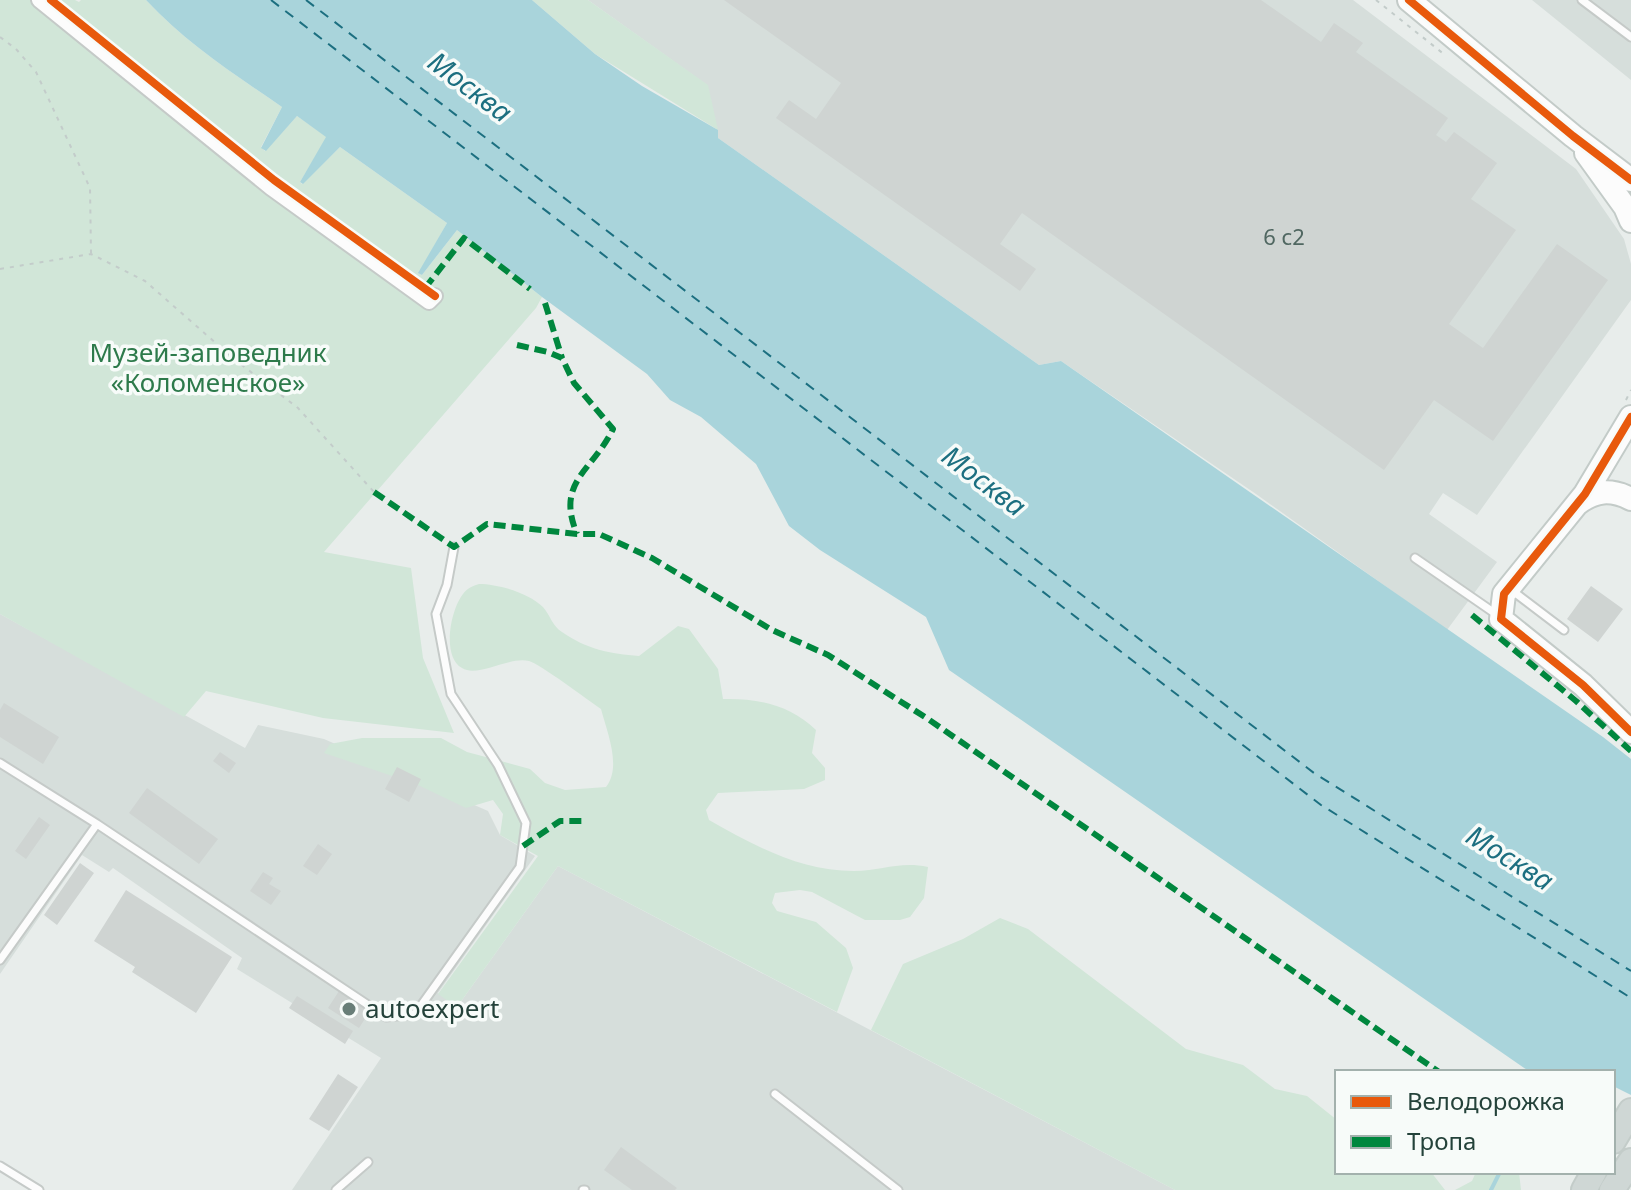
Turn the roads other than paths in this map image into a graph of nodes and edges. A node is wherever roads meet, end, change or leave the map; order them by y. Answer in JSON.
{"nodes":[{"id":1,"x":39,"y":0,"type":"edge"},
{"id":2,"x":1409,"y":0,"type":"edge"},
{"id":3,"x":1582,"y":0,"type":"edge"},
{"id":4,"x":1631,"y":37,"type":"edge"},
{"id":5,"x":1573,"y":136,"type":"junction"},
{"id":6,"x":1631,"y":180,"type":"edge"},
{"id":7,"x":1631,"y":221,"type":"edge"},
{"id":8,"x":435,"y":296,"type":"dead end"},
{"id":9,"x":1631,"y":417,"type":"edge"},
{"id":10,"x":1631,"y":499,"type":"edge"},
{"id":11,"x":1576,"y":505,"type":"junction"},
{"id":12,"x":454,"y":547,"type":"dead end"},
{"id":13,"x":1415,"y":558,"type":"dead end"},
{"id":14,"x":1508,"y":588,"type":"junction"},
{"id":15,"x":1501,"y":619,"type":"junction"},
{"id":16,"x":1564,"y":630,"type":"dead end"},
{"id":17,"x":1631,"y":732,"type":"edge"},
{"id":18,"x":0,"y":763,"type":"edge"},
{"id":19,"x":97,"y":824,"type":"junction"},
{"id":20,"x":0,"y":960,"type":"edge"},
{"id":21,"x":775,"y":1094,"type":"dead end"},
{"id":22,"x":1631,"y":1111,"type":"edge"},
{"id":23,"x":1615,"y":1138,"type":"edge"},
{"id":24,"x":1631,"y":1161,"type":"edge"},
{"id":25,"x":368,"y":1162,"type":"dead end"},
{"id":26,"x":0,"y":1166,"type":"edge"},
{"id":27,"x":39,"y":1190,"type":"edge"},
{"id":28,"x":336,"y":1190,"type":"edge"},
{"id":29,"x":898,"y":1190,"type":"edge"},
{"id":30,"x":1612,"y":1190,"type":"edge"}],
"edges":[{"from":1,"to":8,"type":"street"},
{"from":2,"to":5,"type":"street"},
{"from":3,"to":4,"type":"lane"},
{"from":5,"to":6,"type":"street"},
{"from":5,"to":7,"type":"street"},
{"from":9,"to":11,"type":"street"},
{"from":10,"to":11,"type":"street"},
{"from":11,"to":14,"type":"street"},
{"from":12,"to":19,"type":"lane"},
{"from":13,"to":15,"type":"lane"},
{"from":14,"to":15,"type":"street"},
{"from":14,"to":16,"type":"lane"},
{"from":15,"to":17,"type":"street"},
{"from":18,"to":19,"type":"lane"},
{"from":19,"to":20,"type":"lane"},
{"from":21,"to":29,"type":"lane"},
{"from":22,"to":23,"type":"main road"},
{"from":24,"to":30,"type":"main road"},
{"from":25,"to":28,"type":"lane"},
{"from":26,"to":27,"type":"lane"}]}
